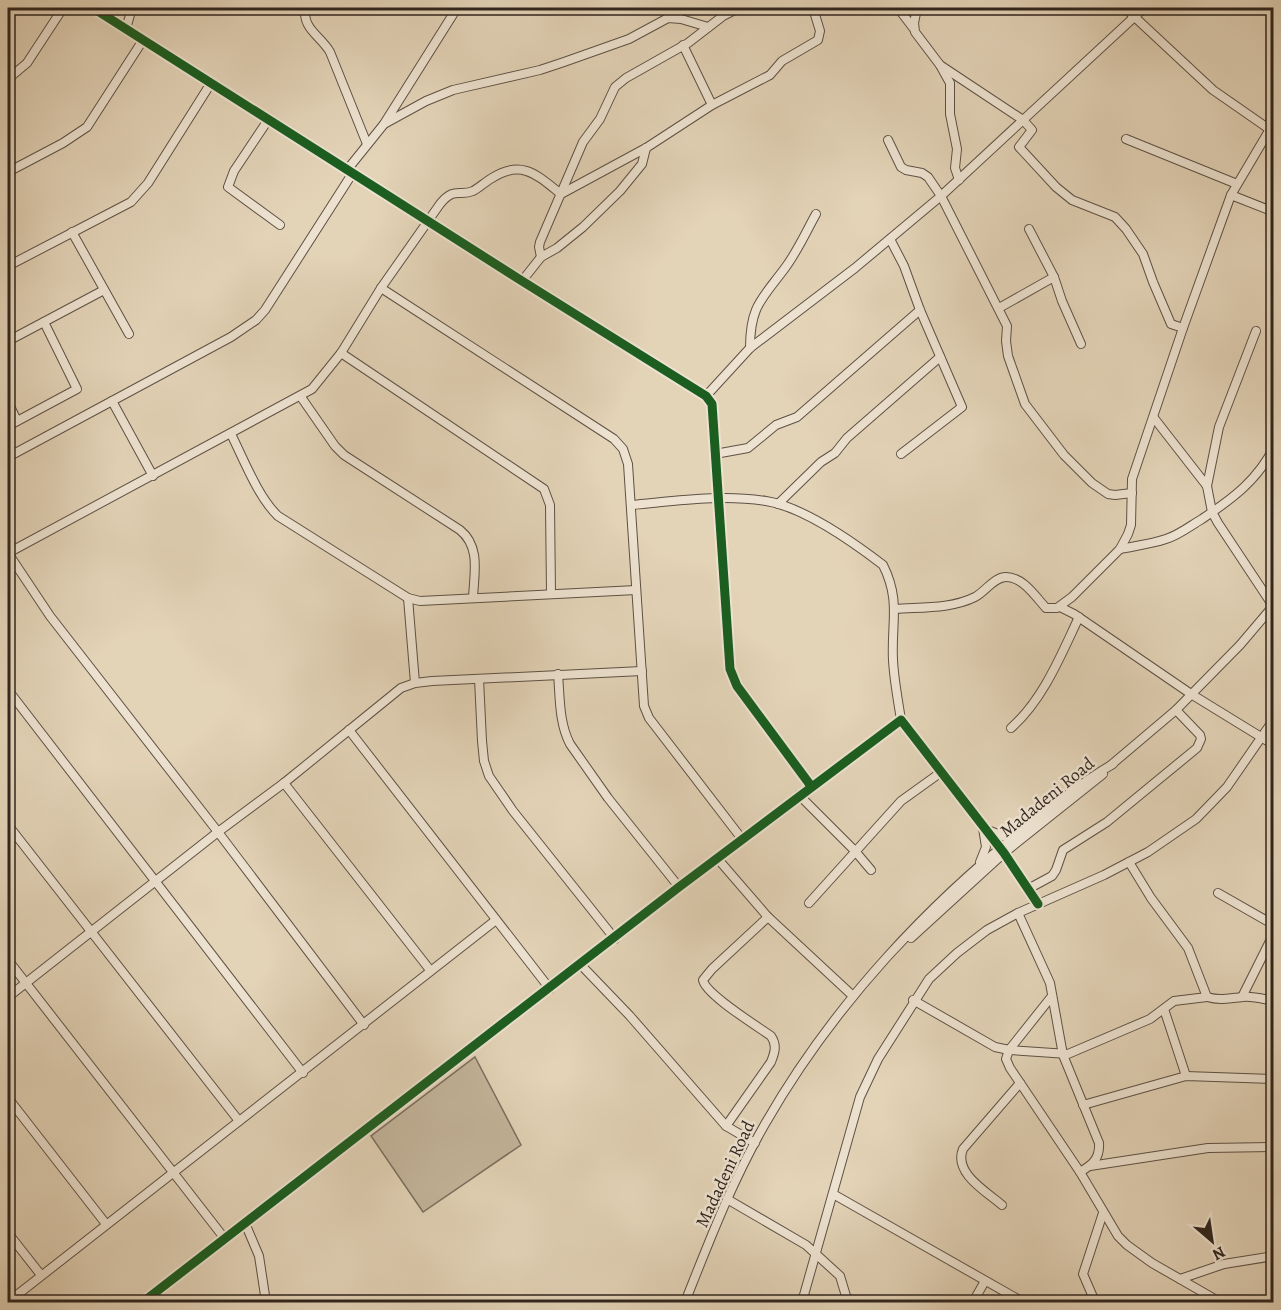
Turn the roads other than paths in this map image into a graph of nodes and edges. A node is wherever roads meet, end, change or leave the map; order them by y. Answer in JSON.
{"nodes":[{"id":1,"x":63,"y":8,"type":"edge"},
{"id":2,"x":93,"y":8,"type":"edge"},
{"id":3,"x":132,"y":8,"type":"edge"},
{"id":4,"x":304,"y":8,"type":"edge"},
{"id":5,"x":457,"y":8,"type":"edge"},
{"id":6,"x":739,"y":8,"type":"edge"},
{"id":7,"x":813,"y":8,"type":"edge"},
{"id":8,"x":898,"y":8,"type":"edge"},
{"id":9,"x":917,"y":8,"type":"edge"},
{"id":10,"x":1125,"y":8,"type":"edge"},
{"id":11,"x":1144,"y":8,"type":"edge"},
{"id":12,"x":1135,"y":15,"type":"junction"},
{"id":13,"x":708,"y":27,"type":"junction"},
{"id":14,"x":126,"y":29,"type":"junction"},
{"id":15,"x":914,"y":29,"type":"junction"},
{"id":16,"x":143,"y":40,"type":"junction"},
{"id":17,"x":683,"y":45,"type":"junction"},
{"id":18,"x":940,"y":65,"type":"junction"},
{"id":19,"x":8,"y":79,"type":"edge"},
{"id":20,"x":211,"y":83,"type":"junction"},
{"id":21,"x":1274,"y":92,"type":"edge"},
{"id":22,"x":712,"y":105,"type":"junction"},
{"id":23,"x":268,"y":120,"type":"junction"},
{"id":24,"x":1023,"y":120,"type":"junction"},
{"id":25,"x":384,"y":124,"type":"junction"},
{"id":26,"x":1272,"y":130,"type":"edge"},
{"id":27,"x":1126,"y":139,"type":"dead end"},
{"id":28,"x":888,"y":140,"type":"dead end"},
{"id":29,"x":367,"y":144,"type":"junction"},
{"id":30,"x":646,"y":148,"type":"junction"},
{"id":31,"x":8,"y":172,"type":"edge"},
{"id":32,"x":350,"y":172,"type":"junction"},
{"id":33,"x":959,"y":180,"type":"junction"},
{"id":34,"x":1237,"y":184,"type":"junction"},
{"id":35,"x":561,"y":194,"type":"junction"},
{"id":36,"x":1231,"y":195,"type":"junction"},
{"id":37,"x":941,"y":196,"type":"junction"},
{"id":38,"x":1274,"y":212,"type":"edge"},
{"id":39,"x":816,"y":214,"type":"dead end"},
{"id":40,"x":428,"y":222,"type":"junction"},
{"id":41,"x":280,"y":225,"type":"dead end"},
{"id":42,"x":1029,"y":229,"type":"dead end"},
{"id":43,"x":72,"y":232,"type":"junction"},
{"id":44,"x":890,"y":239,"type":"junction"},
{"id":45,"x":541,"y":258,"type":"junction"},
{"id":46,"x":8,"y":266,"type":"edge"},
{"id":47,"x":1054,"y":277,"type":"junction"},
{"id":48,"x":522,"y":281,"type":"junction"},
{"id":49,"x":381,"y":288,"type":"junction"},
{"id":50,"x":104,"y":290,"type":"junction"},
{"id":51,"x":999,"y":308,"type":"junction"},
{"id":52,"x":920,"y":310,"type":"junction"},
{"id":53,"x":44,"y":322,"type":"junction"},
{"id":54,"x":1183,"y":328,"type":"junction"},
{"id":55,"x":1256,"y":331,"type":"dead end"},
{"id":56,"x":129,"y":334,"type":"dead end"},
{"id":57,"x":8,"y":341,"type":"edge"},
{"id":58,"x":1081,"y":344,"type":"dead end"},
{"id":59,"x":750,"y":348,"type":"junction"},
{"id":60,"x":341,"y":353,"type":"junction"},
{"id":61,"x":940,"y":357,"type":"junction"},
{"id":62,"x":301,"y":396,"type":"junction"},
{"id":63,"x":706,"y":396,"type":"junction"},
{"id":64,"x":112,"y":401,"type":"junction"},
{"id":65,"x":8,"y":402,"type":"edge"},
{"id":66,"x":1154,"y":418,"type":"junction"},
{"id":67,"x":17,"y":421,"type":"junction"},
{"id":68,"x":8,"y":426,"type":"edge"},
{"id":69,"x":231,"y":434,"type":"junction"},
{"id":70,"x":1274,"y":447,"type":"edge"},
{"id":71,"x":715,"y":454,"type":"junction"},
{"id":72,"x":901,"y":454,"type":"dead end"},
{"id":73,"x":8,"y":456,"type":"edge"},
{"id":74,"x":153,"y":476,"type":"junction"},
{"id":75,"x":1207,"y":486,"type":"junction"},
{"id":76,"x":1132,"y":493,"type":"junction"},
{"id":77,"x":719,"y":498,"type":"junction"},
{"id":78,"x":778,"y":504,"type":"junction"},
{"id":79,"x":631,"y":506,"type":"junction"},
{"id":80,"x":1212,"y":512,"type":"junction"},
{"id":81,"x":1120,"y":549,"type":"junction"},
{"id":82,"x":8,"y":553,"type":"edge"},
{"id":83,"x":636,"y":590,"type":"junction"},
{"id":84,"x":551,"y":593,"type":"junction"},
{"id":85,"x":408,"y":598,"type":"junction"},
{"id":86,"x":473,"y":598,"type":"junction"},
{"id":87,"x":1273,"y":605,"type":"edge"},
{"id":88,"x":1060,"y":607,"type":"junction"},
{"id":89,"x":896,"y":609,"type":"junction"},
{"id":90,"x":1079,"y":617,"type":"junction"},
{"id":91,"x":642,"y":671,"type":"junction"},
{"id":92,"x":558,"y":674,"type":"junction"},
{"id":93,"x":478,"y":679,"type":"junction"},
{"id":94,"x":415,"y":683,"type":"junction"},
{"id":95,"x":8,"y":690,"type":"edge"},
{"id":96,"x":1191,"y":694,"type":"junction"},
{"id":97,"x":1176,"y":711,"type":"junction"},
{"id":98,"x":1274,"y":719,"type":"edge"},
{"id":99,"x":900,"y":720,"type":"junction"},
{"id":100,"x":1011,"y":728,"type":"dead end"},
{"id":101,"x":349,"y":730,"type":"junction"},
{"id":102,"x":1263,"y":737,"type":"junction"},
{"id":103,"x":1274,"y":745,"type":"edge"},
{"id":104,"x":1113,"y":764,"type":"junction"},
{"id":105,"x":940,"y":772,"type":"junction"},
{"id":106,"x":284,"y":783,"type":"junction"},
{"id":107,"x":811,"y":786,"type":"junction"},
{"id":108,"x":799,"y":795,"type":"junction"},
{"id":109,"x":8,"y":825,"type":"edge"},
{"id":110,"x":983,"y":828,"type":"junction"},
{"id":111,"x":218,"y":832,"type":"junction"},
{"id":112,"x":1016,"y":834,"type":"junction"},
{"id":113,"x":742,"y":839,"type":"junction"},
{"id":114,"x":1001,"y":850,"type":"junction"},
{"id":115,"x":855,"y":851,"type":"junction"},
{"id":116,"x":717,"y":858,"type":"junction"},
{"id":117,"x":1129,"y":862,"type":"junction"},
{"id":118,"x":871,"y":870,"type":"dead end"},
{"id":119,"x":974,"y":871,"type":"junction"},
{"id":120,"x":154,"y":881,"type":"junction"},
{"id":121,"x":679,"y":887,"type":"junction"},
{"id":122,"x":1028,"y":889,"type":"junction"},
{"id":123,"x":1218,"y":893,"type":"dead end"},
{"id":124,"x":808,"y":903,"type":"dead end"},
{"id":125,"x":1038,"y":904,"type":"junction"},
{"id":126,"x":1018,"y":913,"type":"junction"},
{"id":127,"x":768,"y":918,"type":"junction"},
{"id":128,"x":496,"y":920,"type":"junction"},
{"id":129,"x":1274,"y":924,"type":"edge"},
{"id":130,"x":90,"y":931,"type":"junction"},
{"id":131,"x":1274,"y":933,"type":"edge"},
{"id":132,"x":615,"y":939,"type":"junction"},
{"id":133,"x":894,"y":952,"type":"junction"},
{"id":134,"x":8,"y":960,"type":"edge"},
{"id":135,"x":581,"y":965,"type":"junction"},
{"id":136,"x":430,"y":970,"type":"junction"},
{"id":137,"x":27,"y":983,"type":"junction"},
{"id":138,"x":550,"y":988,"type":"junction"},
{"id":139,"x":854,"y":996,"type":"junction"},
{"id":140,"x":1052,"y":996,"type":"junction"},
{"id":141,"x":8,"y":997,"type":"edge"},
{"id":142,"x":1207,"y":997,"type":"junction"},
{"id":143,"x":1242,"y":997,"type":"junction"},
{"id":144,"x":914,"y":1000,"type":"junction"},
{"id":145,"x":1274,"y":1001,"type":"edge"},
{"id":146,"x":1164,"y":1009,"type":"junction"},
{"id":147,"x":364,"y":1025,"type":"junction"},
{"id":148,"x":1009,"y":1050,"type":"junction"},
{"id":149,"x":1063,"y":1055,"type":"junction"},
{"id":150,"x":303,"y":1073,"type":"junction"},
{"id":151,"x":1185,"y":1076,"type":"junction"},
{"id":152,"x":1274,"y":1079,"type":"edge"},
{"id":153,"x":1020,"y":1083,"type":"junction"},
{"id":154,"x":8,"y":1098,"type":"edge"},
{"id":155,"x":1274,"y":1103,"type":"edge"},
{"id":156,"x":1083,"y":1105,"type":"junction"},
{"id":157,"x":1274,"y":1110,"type":"edge"},
{"id":158,"x":239,"y":1121,"type":"junction"},
{"id":159,"x":726,"y":1125,"type":"junction"},
{"id":160,"x":755,"y":1143,"type":"junction"},
{"id":161,"x":1274,"y":1147,"type":"edge"},
{"id":162,"x":1090,"y":1166,"type":"junction"},
{"id":163,"x":1080,"y":1172,"type":"junction"},
{"id":164,"x":173,"y":1174,"type":"junction"},
{"id":165,"x":833,"y":1194,"type":"junction"},
{"id":166,"x":727,"y":1199,"type":"junction"},
{"id":167,"x":1002,"y":1205,"type":"dead end"},
{"id":168,"x":1104,"y":1213,"type":"junction"},
{"id":169,"x":245,"y":1223,"type":"junction"},
{"id":170,"x":106,"y":1224,"type":"junction"},
{"id":171,"x":8,"y":1233,"type":"edge"},
{"id":172,"x":225,"y":1239,"type":"junction"},
{"id":173,"x":816,"y":1256,"type":"junction"},
{"id":174,"x":1274,"y":1256,"type":"edge"},
{"id":175,"x":41,"y":1275,"type":"junction"},
{"id":176,"x":1180,"y":1279,"type":"junction"},
{"id":177,"x":985,"y":1281,"type":"junction"},
{"id":178,"x":8,"y":1302,"type":"edge"},
{"id":179,"x":143,"y":1302,"type":"edge"},
{"id":180,"x":266,"y":1302,"type":"edge"},
{"id":181,"x":685,"y":1302,"type":"edge"},
{"id":182,"x":801,"y":1302,"type":"edge"},
{"id":183,"x":852,"y":1302,"type":"edge"},
{"id":184,"x":973,"y":1302,"type":"edge"},
{"id":185,"x":1023,"y":1302,"type":"edge"},
{"id":186,"x":1094,"y":1302,"type":"edge"},
{"id":187,"x":1220,"y":1302,"type":"edge"}],
"edges":[{"from":1,"to":19,"type":"street"},
{"from":2,"to":14,"type":"street"},
{"from":3,"to":14,"type":"street"},
{"from":4,"to":29,"type":"street"},
{"from":5,"to":25,"type":"street"},
{"from":6,"to":13,"type":"street"},
{"from":7,"to":22,"type":"street"},
{"from":8,"to":15,"type":"street"},
{"from":9,"to":15,"type":"street"},
{"from":10,"to":12,"type":"street"},
{"from":11,"to":12,"type":"street"},
{"from":12,"to":24,"type":"street"},
{"from":12,"to":26,"type":"street"},
{"from":13,"to":17,"type":"street"},
{"from":13,"to":25,"type":"street"},
{"from":14,"to":16,"type":"street"},
{"from":15,"to":18,"type":"street"},
{"from":16,"to":20,"type":"street"},
{"from":16,"to":31,"type":"street"},
{"from":17,"to":22,"type":"street"},
{"from":17,"to":35,"type":"street"},
{"from":18,"to":24,"type":"street"},
{"from":18,"to":33,"type":"street"},
{"from":20,"to":23,"type":"street"},
{"from":20,"to":43,"type":"street"},
{"from":21,"to":26,"type":"street"},
{"from":22,"to":30,"type":"street"},
{"from":23,"to":32,"type":"street"},
{"from":23,"to":41,"type":"street"},
{"from":24,"to":33,"type":"street"},
{"from":24,"to":54,"type":"street"},
{"from":25,"to":29,"type":"street"},
{"from":26,"to":34,"type":"street"},
{"from":27,"to":34,"type":"street"},
{"from":28,"to":37,"type":"street"},
{"from":29,"to":32,"type":"street"},
{"from":30,"to":35,"type":"street"},
{"from":30,"to":45,"type":"street"},
{"from":32,"to":40,"type":"street"},
{"from":32,"to":64,"type":"street"},
{"from":33,"to":37,"type":"street"},
{"from":34,"to":36,"type":"street"},
{"from":35,"to":40,"type":"street"},
{"from":35,"to":45,"type":"street"},
{"from":36,"to":38,"type":"street"},
{"from":36,"to":54,"type":"street"},
{"from":37,"to":44,"type":"street"},
{"from":37,"to":51,"type":"street"},
{"from":39,"to":59,"type":"street"},
{"from":40,"to":48,"type":"street"},
{"from":40,"to":49,"type":"street"},
{"from":42,"to":47,"type":"street"},
{"from":43,"to":46,"type":"street"},
{"from":43,"to":50,"type":"street"},
{"from":44,"to":52,"type":"street"},
{"from":44,"to":59,"type":"street"},
{"from":45,"to":48,"type":"street"},
{"from":47,"to":51,"type":"street"},
{"from":47,"to":58,"type":"street"},
{"from":48,"to":63,"type":"street"},
{"from":49,"to":60,"type":"street"},
{"from":49,"to":79,"type":"street"},
{"from":50,"to":53,"type":"street"},
{"from":50,"to":56,"type":"street"},
{"from":51,"to":76,"type":"street"},
{"from":52,"to":61,"type":"street"},
{"from":52,"to":71,"type":"street"},
{"from":53,"to":57,"type":"street"},
{"from":53,"to":67,"type":"street"},
{"from":54,"to":66,"type":"street"},
{"from":55,"to":75,"type":"street"},
{"from":59,"to":63,"type":"street"},
{"from":60,"to":62,"type":"street"},
{"from":60,"to":84,"type":"street"},
{"from":61,"to":72,"type":"street"},
{"from":61,"to":78,"type":"street"},
{"from":62,"to":69,"type":"street"},
{"from":62,"to":86,"type":"street"},
{"from":63,"to":71,"type":"street"},
{"from":64,"to":73,"type":"street"},
{"from":64,"to":74,"type":"street"},
{"from":65,"to":67,"type":"street"},
{"from":66,"to":75,"type":"street"},
{"from":66,"to":76,"type":"street"},
{"from":67,"to":68,"type":"street"},
{"from":69,"to":74,"type":"street"},
{"from":69,"to":85,"type":"street"},
{"from":70,"to":80,"type":"street"},
{"from":71,"to":77,"type":"street"},
{"from":74,"to":82,"type":"street"},
{"from":75,"to":80,"type":"street"},
{"from":76,"to":81,"type":"street"},
{"from":77,"to":78,"type":"street"},
{"from":77,"to":79,"type":"street"},
{"from":77,"to":107,"type":"street"},
{"from":78,"to":89,"type":"street"},
{"from":79,"to":83,"type":"street"},
{"from":80,"to":81,"type":"street"},
{"from":80,"to":87,"type":"street"},
{"from":81,"to":88,"type":"street"},
{"from":82,"to":111,"type":"street"},
{"from":83,"to":84,"type":"street"},
{"from":83,"to":91,"type":"street"},
{"from":84,"to":86,"type":"street"},
{"from":85,"to":86,"type":"street"},
{"from":85,"to":94,"type":"street"},
{"from":87,"to":96,"type":"street","name":"Madadeni Road"},
{"from":88,"to":89,"type":"street"},
{"from":88,"to":90,"type":"street"},
{"from":89,"to":99,"type":"street"},
{"from":90,"to":96,"type":"street"},
{"from":90,"to":100,"type":"street"},
{"from":91,"to":92,"type":"street"},
{"from":91,"to":113,"type":"street"},
{"from":92,"to":93,"type":"street"},
{"from":92,"to":121,"type":"street"},
{"from":93,"to":94,"type":"street"},
{"from":93,"to":132,"type":"street"},
{"from":94,"to":101,"type":"street"},
{"from":95,"to":120,"type":"street"},
{"from":96,"to":97,"type":"street","name":"Madadeni Road"},
{"from":96,"to":102,"type":"street"},
{"from":97,"to":104,"type":"street","name":"Madadeni Road"},
{"from":97,"to":122,"type":"street"},
{"from":98,"to":102,"type":"street"},
{"from":99,"to":105,"type":"street"},
{"from":99,"to":107,"type":"street"},
{"from":101,"to":106,"type":"street"},
{"from":101,"to":128,"type":"street"},
{"from":102,"to":103,"type":"street"},
{"from":102,"to":117,"type":"street"},
{"from":104,"to":112,"type":"street","name":"Madadeni Road"},
{"from":104,"to":114,"type":"street","name":"Madadeni Road"},
{"from":105,"to":110,"type":"street"},
{"from":105,"to":115,"type":"street"},
{"from":106,"to":111,"type":"street"},
{"from":106,"to":136,"type":"street"},
{"from":107,"to":108,"type":"street"},
{"from":108,"to":113,"type":"street"},
{"from":108,"to":115,"type":"street"},
{"from":109,"to":130,"type":"street"},
{"from":110,"to":112,"type":"street"},
{"from":110,"to":114,"type":"street"},
{"from":110,"to":119,"type":"street"},
{"from":111,"to":120,"type":"street"},
{"from":111,"to":147,"type":"street"},
{"from":112,"to":114,"type":"street","name":"Madadeni Road"},
{"from":113,"to":116,"type":"street"},
{"from":114,"to":119,"type":"street","name":"Madadeni Road"},
{"from":114,"to":122,"type":"street"},
{"from":114,"to":133,"type":"street","name":"Madadeni Road"},
{"from":115,"to":118,"type":"street"},
{"from":115,"to":124,"type":"street"},
{"from":116,"to":121,"type":"street"},
{"from":116,"to":127,"type":"street"},
{"from":117,"to":125,"type":"street"},
{"from":117,"to":142,"type":"street"},
{"from":119,"to":133,"type":"street","name":"Madadeni Road"},
{"from":120,"to":130,"type":"street"},
{"from":120,"to":150,"type":"street"},
{"from":121,"to":132,"type":"street"},
{"from":122,"to":125,"type":"street"},
{"from":123,"to":129,"type":"street"},
{"from":125,"to":126,"type":"street"},
{"from":126,"to":140,"type":"street"},
{"from":126,"to":144,"type":"street"},
{"from":127,"to":139,"type":"street"},
{"from":127,"to":159,"type":"street"},
{"from":128,"to":136,"type":"street"},
{"from":128,"to":138,"type":"street"},
{"from":130,"to":137,"type":"street"},
{"from":130,"to":158,"type":"street"},
{"from":131,"to":143,"type":"street"},
{"from":132,"to":135,"type":"street"},
{"from":133,"to":139,"type":"street","name":"Madadeni Road"},
{"from":134,"to":137,"type":"street"},
{"from":135,"to":138,"type":"street"},
{"from":135,"to":159,"type":"street"},
{"from":136,"to":147,"type":"street"},
{"from":137,"to":141,"type":"street"},
{"from":137,"to":164,"type":"street"},
{"from":138,"to":169,"type":"street"},
{"from":139,"to":160,"type":"street","name":"Madadeni Road"},
{"from":140,"to":148,"type":"street"},
{"from":140,"to":149,"type":"street"},
{"from":142,"to":143,"type":"street"},
{"from":142,"to":146,"type":"street"},
{"from":143,"to":145,"type":"street"},
{"from":144,"to":148,"type":"street"},
{"from":144,"to":165,"type":"street"},
{"from":146,"to":149,"type":"street"},
{"from":146,"to":151,"type":"street"},
{"from":147,"to":150,"type":"street"},
{"from":148,"to":149,"type":"street"},
{"from":148,"to":153,"type":"street"},
{"from":149,"to":156,"type":"street"},
{"from":150,"to":158,"type":"street"},
{"from":151,"to":152,"type":"street"},
{"from":151,"to":156,"type":"street"},
{"from":153,"to":163,"type":"street"},
{"from":153,"to":167,"type":"street"},
{"from":154,"to":170,"type":"street"},
{"from":155,"to":157,"type":"street"},
{"from":156,"to":162,"type":"street"},
{"from":158,"to":164,"type":"street"},
{"from":159,"to":160,"type":"street"},
{"from":160,"to":166,"type":"street","name":"Madadeni Road"},
{"from":161,"to":162,"type":"street"},
{"from":162,"to":163,"type":"street"},
{"from":163,"to":168,"type":"street"},
{"from":164,"to":170,"type":"street"},
{"from":164,"to":172,"type":"street"},
{"from":165,"to":173,"type":"street"},
{"from":165,"to":177,"type":"street"},
{"from":166,"to":173,"type":"street"},
{"from":166,"to":181,"type":"street","name":"Madadeni Road"},
{"from":168,"to":176,"type":"street"},
{"from":168,"to":186,"type":"street"},
{"from":169,"to":172,"type":"street"},
{"from":169,"to":180,"type":"street"},
{"from":170,"to":175,"type":"street"},
{"from":171,"to":175,"type":"street"},
{"from":172,"to":179,"type":"street"},
{"from":173,"to":182,"type":"street"},
{"from":173,"to":183,"type":"street"},
{"from":174,"to":176,"type":"street"},
{"from":175,"to":178,"type":"street"},
{"from":176,"to":187,"type":"street"},
{"from":177,"to":184,"type":"street"},
{"from":177,"to":185,"type":"street"}]}
